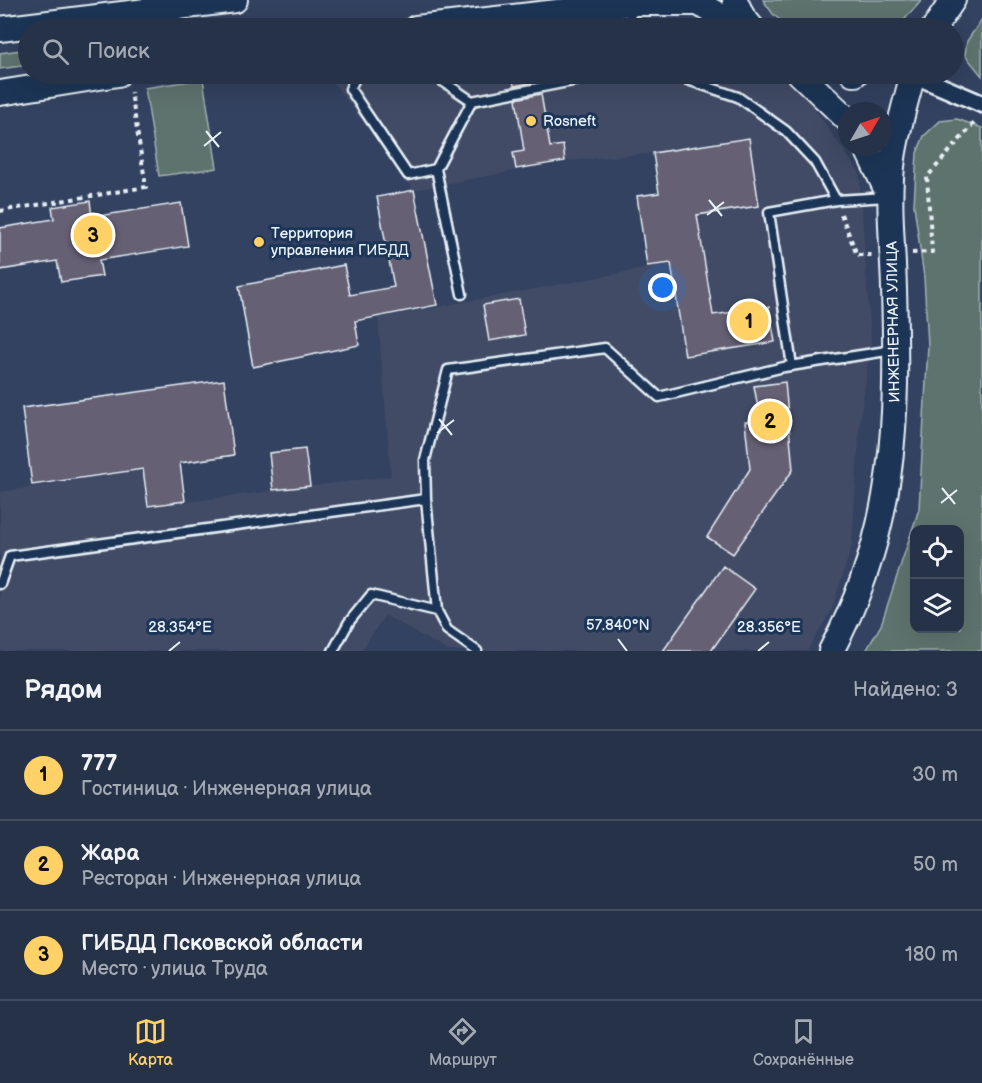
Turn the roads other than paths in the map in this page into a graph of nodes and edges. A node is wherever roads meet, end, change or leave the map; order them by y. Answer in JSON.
{"nodes":[{"id":1,"x":235,"y":0,"type":"edge"},
{"id":2,"x":735,"y":0,"type":"edge"},
{"id":3,"x":953,"y":0,"type":"edge"},
{"id":4,"x":636,"y":3,"type":"junction"},
{"id":5,"x":89,"y":18,"type":"edge"},
{"id":6,"x":504,"y":18,"type":"edge"},
{"id":7,"x":630,"y":18,"type":"edge"},
{"id":8,"x":724,"y":18,"type":"edge"},
{"id":9,"x":744,"y":18,"type":"edge"},
{"id":10,"x":940,"y":18,"type":"edge"},
{"id":11,"x":18,"y":27,"type":"edge"},
{"id":12,"x":0,"y":29,"type":"edge"},
{"id":13,"x":80,"y":84,"type":"edge"},
{"id":14,"x":352,"y":84,"type":"edge"},
{"id":15,"x":447,"y":84,"type":"edge"},
{"id":16,"x":558,"y":84,"type":"edge"},
{"id":17,"x":700,"y":84,"type":"edge"},
{"id":18,"x":810,"y":84,"type":"edge"},
{"id":19,"x":911,"y":84,"type":"edge"},
{"id":20,"x":936,"y":84,"type":"edge"},
{"id":21,"x":0,"y":93,"type":"edge"},
{"id":22,"x":472,"y":101,"type":"junction"},
{"id":23,"x":982,"y":104,"type":"edge"},
{"id":24,"x":838,"y":110,"type":"edge"},
{"id":25,"x":870,"y":156,"type":"edge"},
{"id":26,"x":436,"y":169,"type":"junction"},
{"id":27,"x":890,"y":197,"type":"junction"},
{"id":28,"x":836,"y":200,"type":"junction"},
{"id":29,"x":462,"y":294,"type":"dead end"},
{"id":30,"x":896,"y":350,"type":"junction"},
{"id":31,"x":792,"y":366,"type":"junction"},
{"id":32,"x":426,"y":499,"type":"junction"},
{"id":33,"x":0,"y":584,"type":"edge"},
{"id":34,"x":437,"y":611,"type":"junction"},
{"id":35,"x":333,"y":651,"type":"edge"},
{"id":36,"x":477,"y":651,"type":"edge"},
{"id":37,"x":831,"y":651,"type":"edge"}],
"edges":[{"from":1,"to":5,"type":"main road"},
{"from":2,"to":9,"type":"main road"},
{"from":3,"to":10,"type":"main road"},
{"from":4,"to":6,"type":"main road"},
{"from":4,"to":7,"type":"lane"},
{"from":4,"to":8,"type":"main road"},
{"from":11,"to":12,"type":"main road"},
{"from":13,"to":21,"type":"main road"},
{"from":14,"to":26,"type":"lane"},
{"from":15,"to":22,"type":"lane"},
{"from":16,"to":22,"type":"lane"},
{"from":17,"to":28,"type":"lane"},
{"from":18,"to":24,"type":"main road"},
{"from":19,"to":27,"type":"main road","name":"ИНЖЕНЕРНАЯ УЛИЦА"},
{"from":20,"to":23,"type":"street"},
{"from":22,"to":26,"type":"lane"},
{"from":25,"to":27,"type":"main road","name":"ИНЖЕНЕРНАЯ УЛИЦА"},
{"from":26,"to":29,"type":"lane"},
{"from":27,"to":28,"type":"lane"},
{"from":27,"to":30,"type":"main road","name":"ИНЖЕНЕРНАЯ УЛИЦА"},
{"from":28,"to":31,"type":"lane"},
{"from":30,"to":31,"type":"lane"},
{"from":30,"to":37,"type":"main road","name":"ИНЖЕНЕРНАЯ УЛИЦА"},
{"from":31,"to":32,"type":"lane"},
{"from":32,"to":33,"type":"lane"},
{"from":32,"to":34,"type":"lane"},
{"from":34,"to":35,"type":"lane"},
{"from":34,"to":36,"type":"lane"}]}
